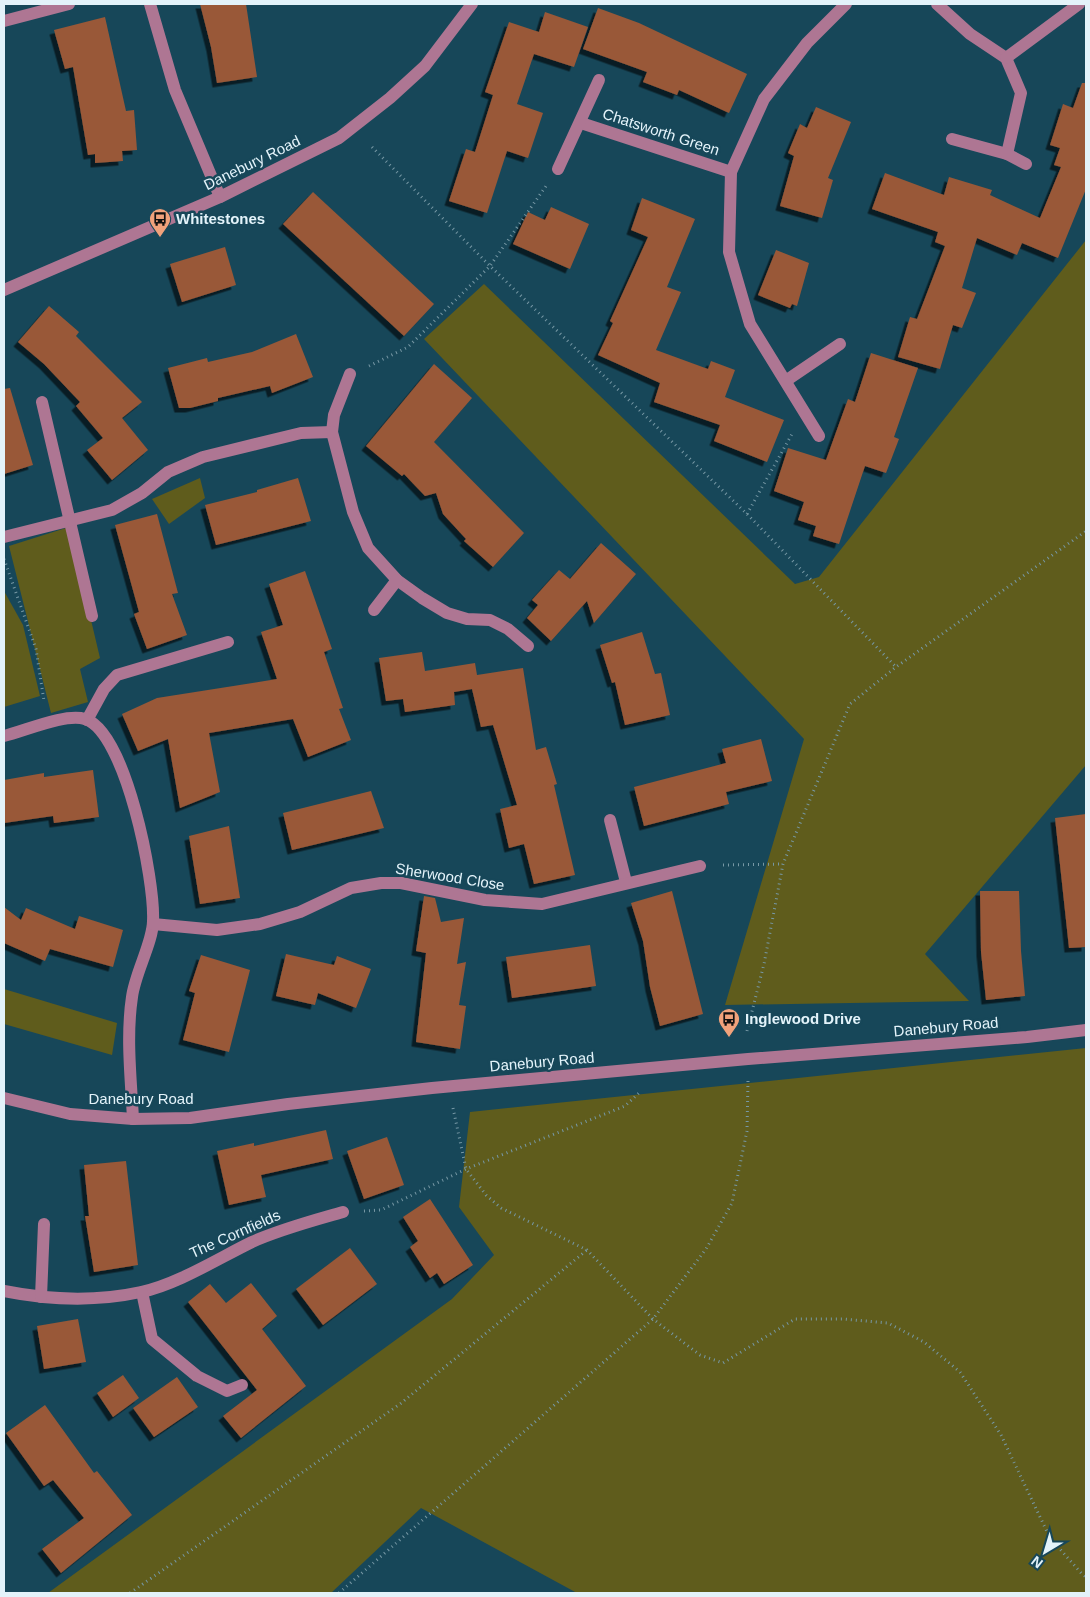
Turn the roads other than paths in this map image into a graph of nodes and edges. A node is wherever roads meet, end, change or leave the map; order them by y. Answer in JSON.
{"nodes":[{"id":1,"x":69,"y":4,"type":"edge"},
{"id":2,"x":150,"y":4,"type":"edge"},
{"id":3,"x":472,"y":4,"type":"edge"},
{"id":4,"x":846,"y":4,"type":"edge"},
{"id":5,"x":937,"y":4,"type":"edge"},
{"id":6,"x":1079,"y":4,"type":"edge"},
{"id":7,"x":4,"y":21,"type":"edge"},
{"id":8,"x":1006,"y":58,"type":"junction"},
{"id":9,"x":599,"y":80,"type":"dead end"},
{"id":10,"x":581,"y":123,"type":"junction"},
{"id":11,"x":952,"y":139,"type":"dead end"},
{"id":12,"x":1007,"y":154,"type":"junction"},
{"id":13,"x":1026,"y":164,"type":"dead end"},
{"id":14,"x":558,"y":169,"type":"road end"},
{"id":15,"x":730,"y":172,"type":"junction"},
{"id":16,"x":220,"y":197,"type":"junction"},
{"id":17,"x":4,"y":290,"type":"edge"},
{"id":18,"x":840,"y":344,"type":"dead end"},
{"id":19,"x":350,"y":374,"type":"road end"},
{"id":20,"x":787,"y":380,"type":"junction"},
{"id":21,"x":42,"y":402,"type":"dead end"},
{"id":22,"x":332,"y":432,"type":"junction"},
{"id":23,"x":819,"y":436,"type":"dead end"},
{"id":24,"x":71,"y":522,"type":"junction"},
{"id":25,"x":4,"y":537,"type":"edge"},
{"id":26,"x":398,"y":580,"type":"junction"},
{"id":27,"x":374,"y":610,"type":"dead end"},
{"id":28,"x":92,"y":616,"type":"dead end"},
{"id":29,"x":228,"y":642,"type":"dead end"},
{"id":30,"x":528,"y":646,"type":"dead end"},
{"id":31,"x":87,"y":720,"type":"junction"},
{"id":32,"x":4,"y":736,"type":"edge"},
{"id":33,"x":610,"y":820,"type":"dead end"},
{"id":34,"x":700,"y":866,"type":"road end"},
{"id":35,"x":626,"y":882,"type":"junction"},
{"id":36,"x":154,"y":924,"type":"junction"},
{"id":37,"x":1086,"y":1030,"type":"edge"},
{"id":38,"x":4,"y":1098,"type":"edge"},
{"id":39,"x":132,"y":1119,"type":"junction"},
{"id":40,"x":343,"y":1212,"type":"road end"},
{"id":41,"x":44,"y":1224,"type":"dead end"},
{"id":42,"x":4,"y":1291,"type":"edge"},
{"id":43,"x":142,"y":1292,"type":"junction"},
{"id":44,"x":41,"y":1297,"type":"junction"},
{"id":45,"x":242,"y":1385,"type":"dead end"}],
"edges":[{"from":1,"to":7,"type":"street"},
{"from":2,"to":16,"type":"street"},
{"from":3,"to":16,"type":"street","name":"Danebury Road"},
{"from":4,"to":15,"type":"street","name":"Chatsworth Green"},
{"from":5,"to":8,"type":"street"},
{"from":6,"to":8,"type":"street"},
{"from":8,"to":12,"type":"street"},
{"from":9,"to":10,"type":"street","name":"Chatsworth Green"},
{"from":10,"to":14,"type":"street","name":"Chatsworth Green"},
{"from":10,"to":15,"type":"street","name":"Chatsworth Green"},
{"from":11,"to":12,"type":"street"},
{"from":12,"to":13,"type":"street"},
{"from":15,"to":20,"type":"street","name":"Chatsworth Green"},
{"from":16,"to":17,"type":"street","name":"Danebury Road"},
{"from":18,"to":20,"type":"street"},
{"from":19,"to":22,"type":"street"},
{"from":20,"to":23,"type":"street","name":"Chatsworth Green"},
{"from":21,"to":24,"type":"street"},
{"from":22,"to":24,"type":"street"},
{"from":22,"to":26,"type":"street"},
{"from":24,"to":25,"type":"street"},
{"from":24,"to":28,"type":"street"},
{"from":26,"to":27,"type":"street"},
{"from":26,"to":30,"type":"street"},
{"from":29,"to":31,"type":"street"},
{"from":31,"to":32,"type":"street"},
{"from":31,"to":36,"type":"street"},
{"from":33,"to":35,"type":"street"},
{"from":34,"to":35,"type":"street","name":"Sherwood Close"},
{"from":35,"to":36,"type":"street","name":"Sherwood Close"},
{"from":36,"to":39,"type":"street"},
{"from":37,"to":39,"type":"street","name":"Danebury Road"},
{"from":38,"to":39,"type":"street","name":"Danebury Road"},
{"from":40,"to":43,"type":"street","name":"The Cornfields"},
{"from":41,"to":44,"type":"street"},
{"from":42,"to":44,"type":"street","name":"The Cornfields"},
{"from":43,"to":44,"type":"street","name":"The Cornfields"},
{"from":43,"to":45,"type":"street"}]}
